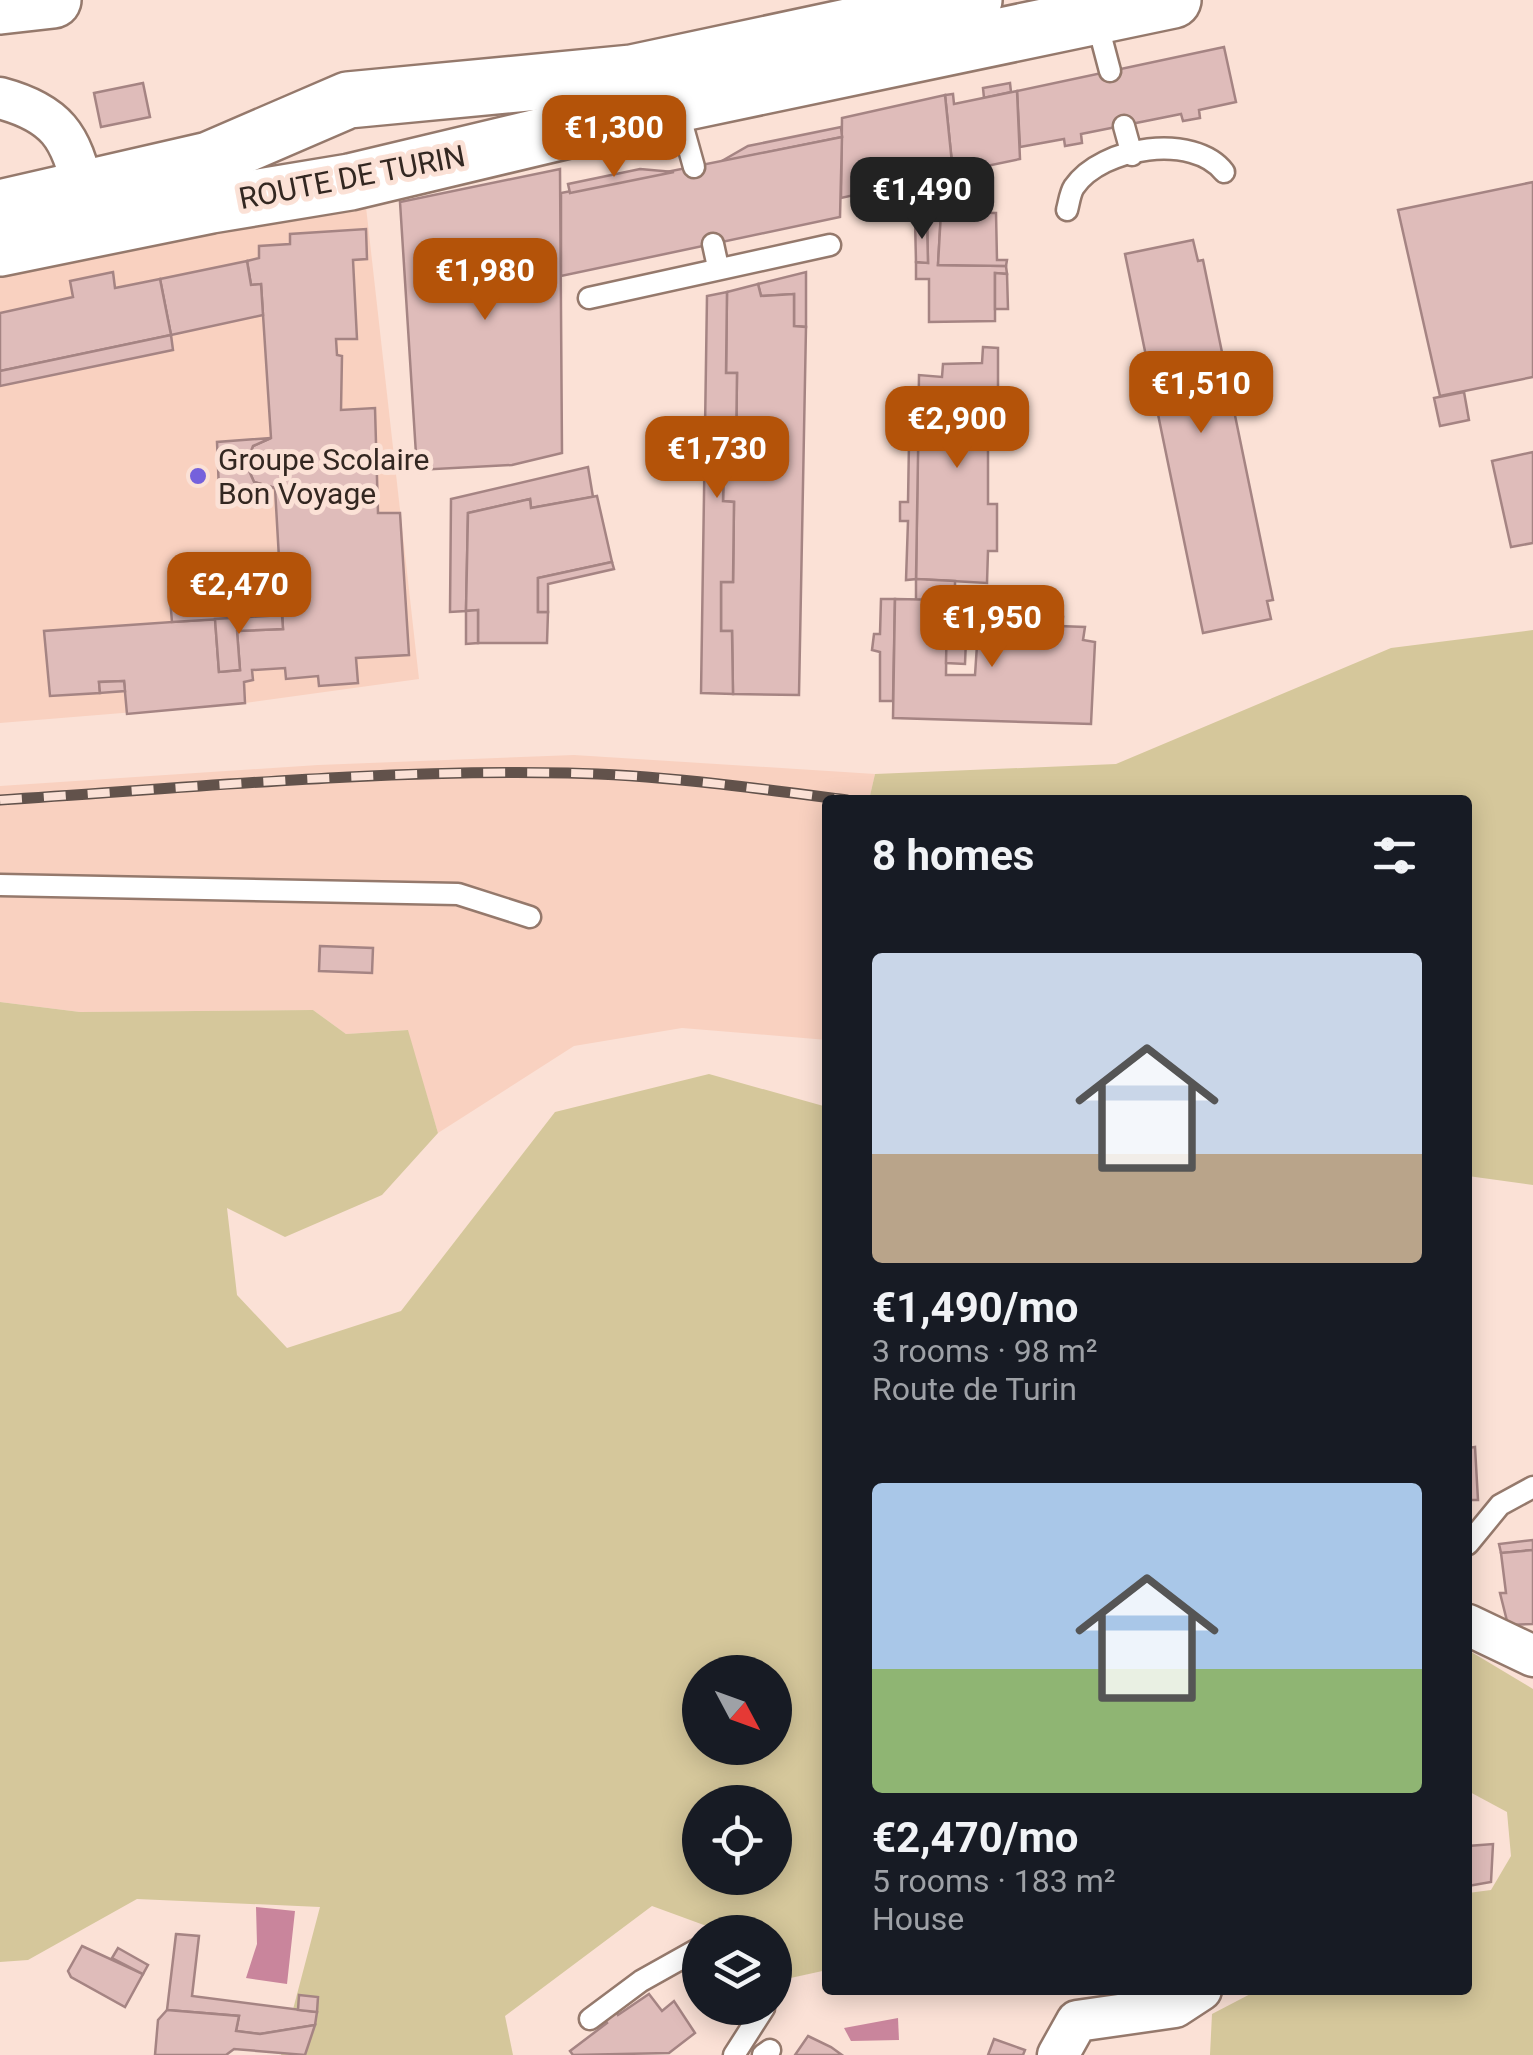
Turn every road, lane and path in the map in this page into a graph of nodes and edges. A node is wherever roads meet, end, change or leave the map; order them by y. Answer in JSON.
{"nodes":[{"id":1,"x":53,"y":0,"type":"edge"},
{"id":2,"x":974,"y":0,"type":"edge"},
{"id":3,"x":1173,"y":0,"type":"edge"},
{"id":4,"x":0,"y":6,"type":"edge"},
{"id":5,"x":1095,"y":16,"type":"junction"},
{"id":6,"x":847,"y":48,"type":"junction"},
{"id":7,"x":1110,"y":71,"type":"dead end"},
{"id":8,"x":404,"y":92,"type":"junction"},
{"id":9,"x":0,"y":98,"type":"edge"},
{"id":10,"x":677,"y":104,"type":"junction"},
{"id":11,"x":1124,"y":126,"type":"dead end"},
{"id":12,"x":280,"y":128,"type":"junction"},
{"id":13,"x":1132,"y":155,"type":"junction"},
{"id":14,"x":694,"y":167,"type":"dead end"},
{"id":15,"x":408,"y":168,"type":"junction"},
{"id":16,"x":1224,"y":172,"type":"dead end"},
{"id":17,"x":84,"y":191,"type":"junction"},
{"id":18,"x":302,"y":191,"type":"junction"},
{"id":19,"x":0,"y":208,"type":"edge"},
{"id":20,"x":1067,"y":210,"type":"dead end"},
{"id":21,"x":713,"y":244,"type":"dead end"},
{"id":22,"x":830,"y":244,"type":"dead end"},
{"id":23,"x":0,"y":248,"type":"edge"},
{"id":24,"x":718,"y":268,"type":"junction"},
{"id":25,"x":588,"y":298,"type":"dead end"},
{"id":26,"x":0,"y":885,"type":"edge"},
{"id":27,"x":530,"y":917,"type":"dead end"},
{"id":28,"x":1533,"y":1487,"type":"edge"},
{"id":29,"x":1472,"y":1539,"type":"edge"},
{"id":30,"x":1472,"y":1627,"type":"edge"},
{"id":31,"x":1533,"y":1656,"type":"edge"},
{"id":32,"x":682,"y":1958,"type":"edge"},
{"id":33,"x":1193,"y":1995,"type":"edge"},
{"id":34,"x":590,"y":2018,"type":"dead end"},
{"id":35,"x":753,"y":2025,"type":"edge"},
{"id":36,"x":734,"y":2055,"type":"edge"},
{"id":37,"x":1058,"y":2055,"type":"edge"}],
"edges":[{"from":1,"to":4,"type":"main road"},
{"from":2,"to":6,"type":"main road","name":"ROUTE DE TURIN"},
{"from":3,"to":5,"type":"main road","name":"ROUTE DE TURIN"},
{"from":5,"to":6,"type":"main road","name":"ROUTE DE TURIN"},
{"from":5,"to":7,"type":"lane"},
{"from":6,"to":8,"type":"main road","name":"ROUTE DE TURIN"},
{"from":6,"to":10,"type":"main road","name":"ROUTE DE TURIN"},
{"from":8,"to":12,"type":"main road","name":"ROUTE DE TURIN"},
{"from":8,"to":15,"type":"main road"},
{"from":9,"to":17,"type":"street"},
{"from":10,"to":14,"type":"lane"},
{"from":10,"to":15,"type":"main road","name":"ROUTE DE TURIN"},
{"from":11,"to":13,"type":"lane"},
{"from":12,"to":17,"type":"main road","name":"ROUTE DE TURIN"},
{"from":12,"to":18,"type":"main road"},
{"from":13,"to":16,"type":"lane"},
{"from":13,"to":20,"type":"lane"},
{"from":15,"to":18,"type":"main road","name":"ROUTE DE TURIN"},
{"from":17,"to":19,"type":"main road","name":"ROUTE DE TURIN"},
{"from":18,"to":23,"type":"main road","name":"ROUTE DE TURIN"},
{"from":21,"to":24,"type":"lane"},
{"from":22,"to":24,"type":"lane"},
{"from":24,"to":25,"type":"lane"},
{"from":26,"to":27,"type":"lane"},
{"from":28,"to":29,"type":"lane"},
{"from":30,"to":31,"type":"street"},
{"from":32,"to":34,"type":"lane"},
{"from":33,"to":37,"type":"street"},
{"from":35,"to":36,"type":"lane"}]}
